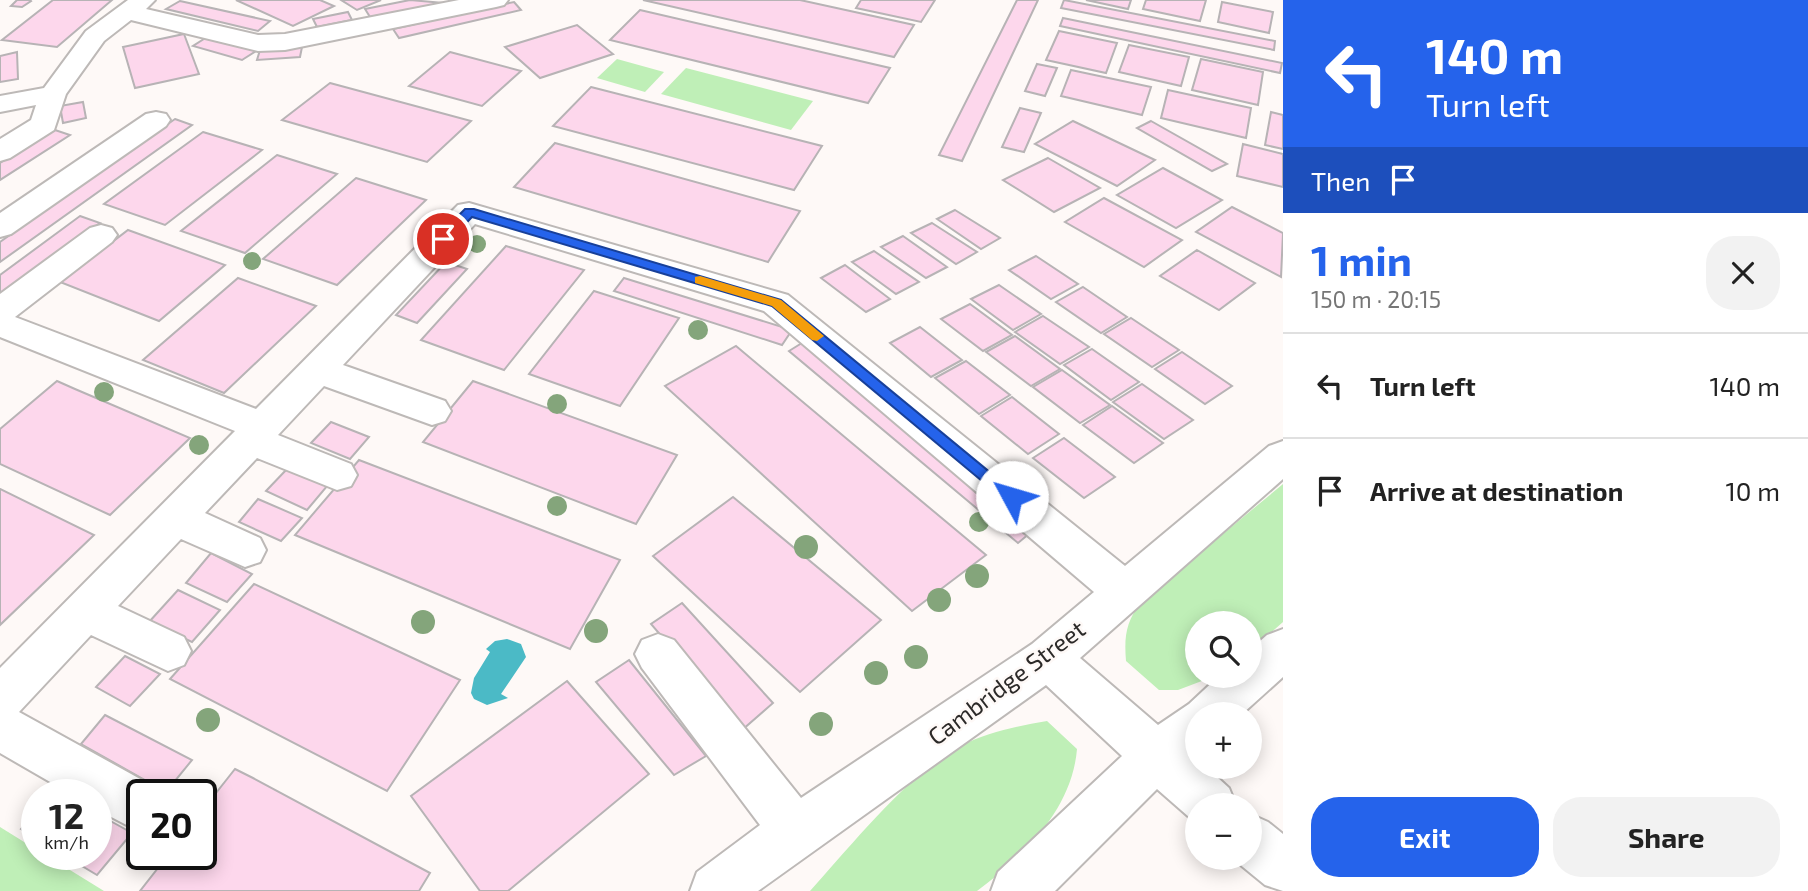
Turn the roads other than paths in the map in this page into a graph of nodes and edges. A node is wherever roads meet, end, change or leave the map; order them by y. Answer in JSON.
{"nodes":[{"id":1,"x":496,"y":0,"type":"edge"},
{"id":2,"x":135,"y":6,"type":"edge"},
{"id":3,"x":53,"y":94,"type":"junction"},
{"id":4,"x":0,"y":104,"type":"edge"},
{"id":5,"x":156,"y":120,"type":"dead end"},
{"id":6,"x":0,"y":152,"type":"edge"},
{"id":7,"x":0,"y":228,"type":"edge"},
{"id":8,"x":101,"y":235,"type":"dead end"},
{"id":9,"x":0,"y":311,"type":"edge"},
{"id":10,"x":0,"y":324,"type":"edge"},
{"id":11,"x":318,"y":370,"type":"junction"},
{"id":12,"x":432,"y":411,"type":"dead end"},
{"id":13,"x":257,"y":433,"type":"junction"},
{"id":14,"x":1283,"y":456,"type":"edge"},
{"id":15,"x":337,"y":474,"type":"dead end"},
{"id":16,"x":175,"y":518,"type":"junction"},
{"id":17,"x":245,"y":550,"type":"dead end"},
{"id":18,"x":1124,"y":591,"type":"junction"},
{"id":19,"x":86,"y":612,"type":"junction"},
{"id":20,"x":168,"y":651,"type":"dead end"},
{"id":21,"x":658,"y":654,"type":"dead end"},
{"id":22,"x":1048,"y":658,"type":"junction"},
{"id":23,"x":1276,"y":669,"type":"edge"},
{"id":24,"x":0,"y":701,"type":"edge"},
{"id":25,"x":1226,"y":702,"type":"edge"},
{"id":26,"x":0,"y":727,"type":"edge"},
{"id":27,"x":1185,"y":733,"type":"edge"},
{"id":28,"x":1157,"y":756,"type":"junction"},
{"id":29,"x":1198,"y":793,"type":"edge"},
{"id":30,"x":126,"y":799,"type":"edge"},
{"id":31,"x":796,"y":832,"type":"junction"},
{"id":32,"x":716,"y":891,"type":"edge"},
{"id":33,"x":1017,"y":891,"type":"edge"}],
"edges":[{"from":1,"to":2,"type":"street"},
{"from":2,"to":3,"type":"street"},
{"from":3,"to":4,"type":"street"},
{"from":3,"to":6,"type":"street"},
{"from":5,"to":7,"type":"street"},
{"from":8,"to":9,"type":"street"},
{"from":10,"to":13,"type":"street"},
{"from":11,"to":12,"type":"street"},
{"from":11,"to":13,"type":"street"},
{"from":11,"to":18,"type":"street"},
{"from":13,"to":15,"type":"street"},
{"from":13,"to":16,"type":"street"},
{"from":14,"to":18,"type":"street","name":"Cambridge Street"},
{"from":16,"to":17,"type":"street"},
{"from":16,"to":19,"type":"street"},
{"from":18,"to":22,"type":"street","name":"Cambridge Street"},
{"from":19,"to":20,"type":"street"},
{"from":19,"to":24,"type":"street"},
{"from":21,"to":31,"type":"street"},
{"from":22,"to":28,"type":"street"},
{"from":22,"to":31,"type":"street","name":"Cambridge Street"},
{"from":23,"to":25,"type":"street"},
{"from":26,"to":30,"type":"street"},
{"from":27,"to":28,"type":"street"},
{"from":28,"to":29,"type":"street"},
{"from":28,"to":33,"type":"street"},
{"from":31,"to":32,"type":"street","name":"Cambridge Street"}]}
